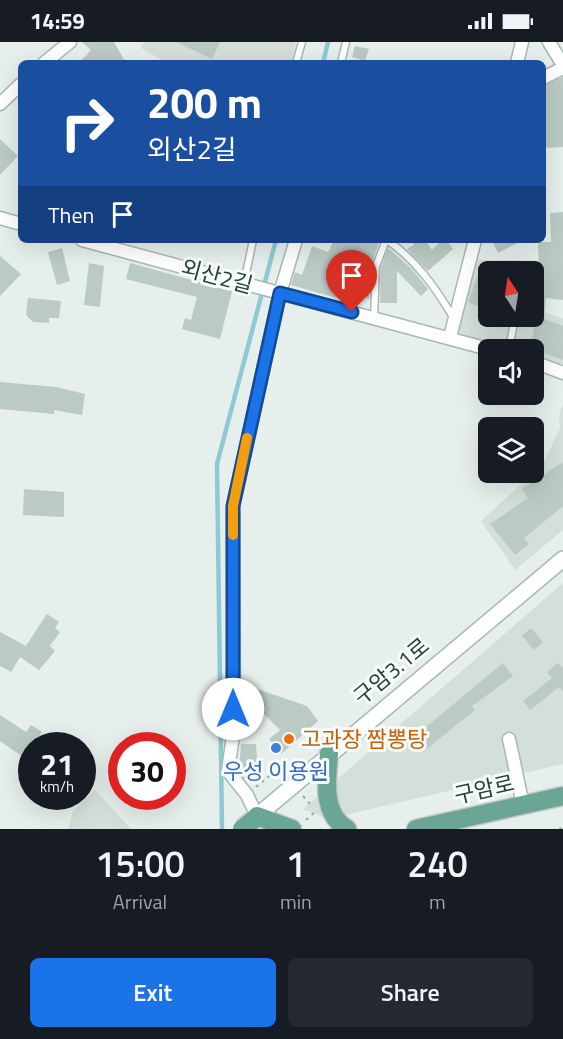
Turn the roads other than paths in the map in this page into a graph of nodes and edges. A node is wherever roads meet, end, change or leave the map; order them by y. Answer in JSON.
{"nodes":[{"id":1,"x":70,"y":42,"type":"edge"},
{"id":2,"x":302,"y":42,"type":"edge"},
{"id":3,"x":346,"y":42,"type":"edge"},
{"id":4,"x":522,"y":42,"type":"edge"},
{"id":5,"x":549,"y":42,"type":"edge"},
{"id":6,"x":48,"y":60,"type":"edge"},
{"id":7,"x":297,"y":60,"type":"edge"},
{"id":8,"x":342,"y":60,"type":"edge"},
{"id":9,"x":518,"y":60,"type":"edge"},
{"id":10,"x":563,"y":67,"type":"edge"},
{"id":11,"x":546,"y":76,"type":"edge"},
{"id":12,"x":18,"y":87,"type":"edge"},
{"id":13,"x":0,"y":104,"type":"edge"},
{"id":14,"x":0,"y":218,"type":"edge"},
{"id":15,"x":18,"y":223,"type":"edge"},
{"id":16,"x":93,"y":243,"type":"edge"},
{"id":17,"x":253,"y":243,"type":"edge"},
{"id":18,"x":295,"y":243,"type":"edge"},
{"id":19,"x":385,"y":243,"type":"edge"},
{"id":20,"x":390,"y":243,"type":"edge"},
{"id":21,"x":474,"y":243,"type":"edge"},
{"id":22,"x":249,"y":284,"type":"junction"},
{"id":23,"x":276,"y":292,"type":"junction"},
{"id":24,"x":374,"y":318,"type":"junction"},
{"id":25,"x":455,"y":320,"type":"junction"},
{"id":26,"x":450,"y":337,"type":"junction"},
{"id":27,"x":478,"y":346,"type":"edge"},
{"id":28,"x":544,"y":366,"type":"edge"},
{"id":29,"x":563,"y":373,"type":"edge"},
{"id":30,"x":563,"y":559,"type":"edge"},
{"id":31,"x":509,"y":739,"type":"dead end"},
{"id":32,"x":329,"y":753,"type":"junction"},
{"id":33,"x":563,"y":796,"type":"edge"},
{"id":34,"x":523,"y":805,"type":"junction"},
{"id":35,"x":250,"y":822,"type":"edge"},
{"id":36,"x":292,"y":829,"type":"edge"},
{"id":37,"x":348,"y":829,"type":"edge"},
{"id":38,"x":416,"y":829,"type":"edge"}],
"edges":[{"from":1,"to":6,"type":"street"},
{"from":2,"to":7,"type":"lane"},
{"from":3,"to":8,"type":"lane"},
{"from":4,"to":9,"type":"street"},
{"from":5,"to":10,"type":"street"},
{"from":10,"to":11,"type":"street"},
{"from":12,"to":13,"type":"street"},
{"from":14,"to":15,"type":"street"},
{"from":16,"to":22,"type":"street","name":"외산2길"},
{"from":17,"to":22,"type":"lane"},
{"from":18,"to":23,"type":"street"},
{"from":19,"to":24,"type":"lane"},
{"from":20,"to":25,"type":"lane"},
{"from":21,"to":25,"type":"street"},
{"from":22,"to":23,"type":"street","name":"외산2길"},
{"from":23,"to":24,"type":"street","name":"외산2길"},
{"from":23,"to":35,"type":"street"},
{"from":24,"to":26,"type":"street","name":"외산2길"},
{"from":25,"to":26,"type":"street"},
{"from":26,"to":27,"type":"street","name":"외산2길"},
{"from":28,"to":29,"type":"street"},
{"from":30,"to":32,"type":"street","name":"구암3.1로"},
{"from":31,"to":34,"type":"street"},
{"from":32,"to":35,"type":"street","name":"구암3.1로"},
{"from":32,"to":37,"type":"main road"},
{"from":33,"to":34,"type":"main road","name":"구암로"},
{"from":34,"to":38,"type":"main road","name":"구암로"},
{"from":35,"to":36,"type":"main road"}]}
